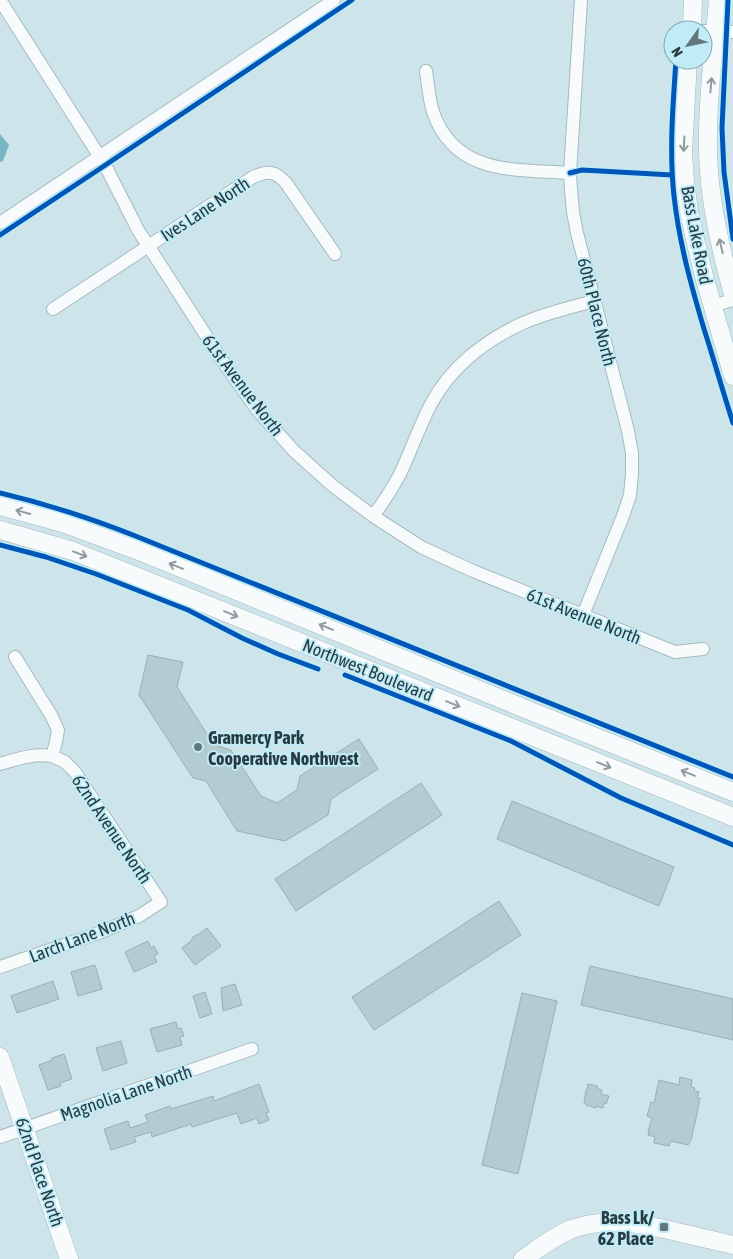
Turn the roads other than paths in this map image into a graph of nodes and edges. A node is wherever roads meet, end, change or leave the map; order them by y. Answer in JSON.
{"nodes":[{"id":1,"x":0,"y":0,"type":"edge"},
{"id":2,"x":334,"y":0,"type":"edge"},
{"id":3,"x":581,"y":0,"type":"edge"},
{"id":4,"x":693,"y":0,"type":"edge"},
{"id":5,"x":718,"y":0,"type":"edge"},
{"id":6,"x":692,"y":20,"type":"edge"},
{"id":7,"x":717,"y":31,"type":"edge"},
{"id":8,"x":426,"y":70,"type":"dead end"},
{"id":9,"x":687,"y":70,"type":"edge"},
{"id":10,"x":100,"y":157,"type":"junction"},
{"id":11,"x":570,"y":173,"type":"junction"},
{"id":12,"x":0,"y":223,"type":"edge"},
{"id":13,"x":148,"y":247,"type":"junction"},
{"id":14,"x":335,"y":254,"type":"dead end"},
{"id":15,"x":733,"y":294,"type":"edge"},
{"id":16,"x":733,"y":300,"type":"edge"},
{"id":17,"x":594,"y":301,"type":"junction"},
{"id":18,"x":712,"y":306,"type":"junction"},
{"id":19,"x":53,"y":309,"type":"dead end"},
{"id":20,"x":733,"y":376,"type":"edge"},
{"id":21,"x":0,"y":506,"type":"edge"},
{"id":22,"x":373,"y":516,"type":"junction"},
{"id":23,"x":0,"y":530,"type":"edge"},
{"id":24,"x":583,"y":614,"type":"junction"},
{"id":25,"x":703,"y":649,"type":"dead end"},
{"id":26,"x":327,"y":653,"type":"junction"},
{"id":27,"x":15,"y":657,"type":"dead end"},
{"id":28,"x":528,"y":710,"type":"junction"},
{"id":29,"x":52,"y":756,"type":"junction"},
{"id":30,"x":0,"y":764,"type":"edge"},
{"id":31,"x":650,"y":783,"type":"junction"},
{"id":32,"x":733,"y":792,"type":"edge"},
{"id":33,"x":733,"y":817,"type":"edge"},
{"id":34,"x":733,"y":828,"type":"edge"},
{"id":35,"x":161,"y":902,"type":"joint"},
{"id":36,"x":0,"y":967,"type":"edge"},
{"id":37,"x":252,"y":1049,"type":"dead end"},
{"id":38,"x":0,"y":1057,"type":"edge"},
{"id":39,"x":25,"y":1128,"type":"junction"},
{"id":40,"x":0,"y":1137,"type":"edge"},
{"id":41,"x":733,"y":1245,"type":"edge"},
{"id":42,"x":69,"y":1259,"type":"edge"},
{"id":43,"x":523,"y":1259,"type":"edge"}],
"edges":[{"from":1,"to":10,"type":"street","name":"61st Avenue North"},
{"from":2,"to":10,"type":"street"},
{"from":3,"to":11,"type":"street","name":"60th Place North"},
{"from":4,"to":6,"type":"main road"},
{"from":5,"to":7,"type":"main road","name":"Bass Lake Road"},
{"from":15,"to":7,"type":"main road","name":"Bass Lake Road","one_way":true},
{"from":8,"to":11,"type":"street"},
{"from":9,"to":18,"type":"main road","name":"Bass Lake Road","one_way":true},
{"from":10,"to":12,"type":"street"},
{"from":10,"to":13,"type":"street","name":"61st Avenue North"},
{"from":11,"to":17,"type":"street","name":"60th Place North"},
{"from":13,"to":14,"type":"street","name":"Ives Lane North"},
{"from":13,"to":19,"type":"street","name":"Ives Lane North"},
{"from":13,"to":22,"type":"street","name":"61st Avenue North"},
{"from":16,"to":18,"type":"street"},
{"from":17,"to":22,"type":"street"},
{"from":17,"to":24,"type":"street","name":"60th Place North"},
{"from":18,"to":20,"type":"main road","name":"Bass Lake Road"},
{"from":28,"to":21,"type":"main road","name":"Northwest Boulevard","one_way":true},
{"from":22,"to":24,"type":"street","name":"61st Avenue North"},
{"from":23,"to":26,"type":"main road","name":"Northwest Boulevard","one_way":true},
{"from":24,"to":25,"type":"street","name":"61st Avenue North"},
{"from":26,"to":28,"type":"main road"},
{"from":26,"to":31,"type":"main road","name":"Northwest Boulevard","one_way":true},
{"from":27,"to":29,"type":"street"},
{"from":32,"to":28,"type":"main road","name":"Northwest Boulevard","one_way":true},
{"from":29,"to":30,"type":"street"},
{"from":29,"to":35,"type":"street","name":"62nd Avenue North"},
{"from":31,"to":33,"type":"main road","name":"Northwest Boulevard"},
{"from":31,"to":34,"type":"main road"},
{"from":35,"to":36,"type":"street","name":"Larch Lane North"},
{"from":37,"to":39,"type":"street","name":"Magnolia Lane North"},
{"from":38,"to":39,"type":"main road","name":"62nd Place North"},
{"from":39,"to":40,"type":"street","name":"Magnolia Lane North"},
{"from":39,"to":42,"type":"main road","name":"62nd Place North"},
{"from":41,"to":43,"type":"main road"}]}
